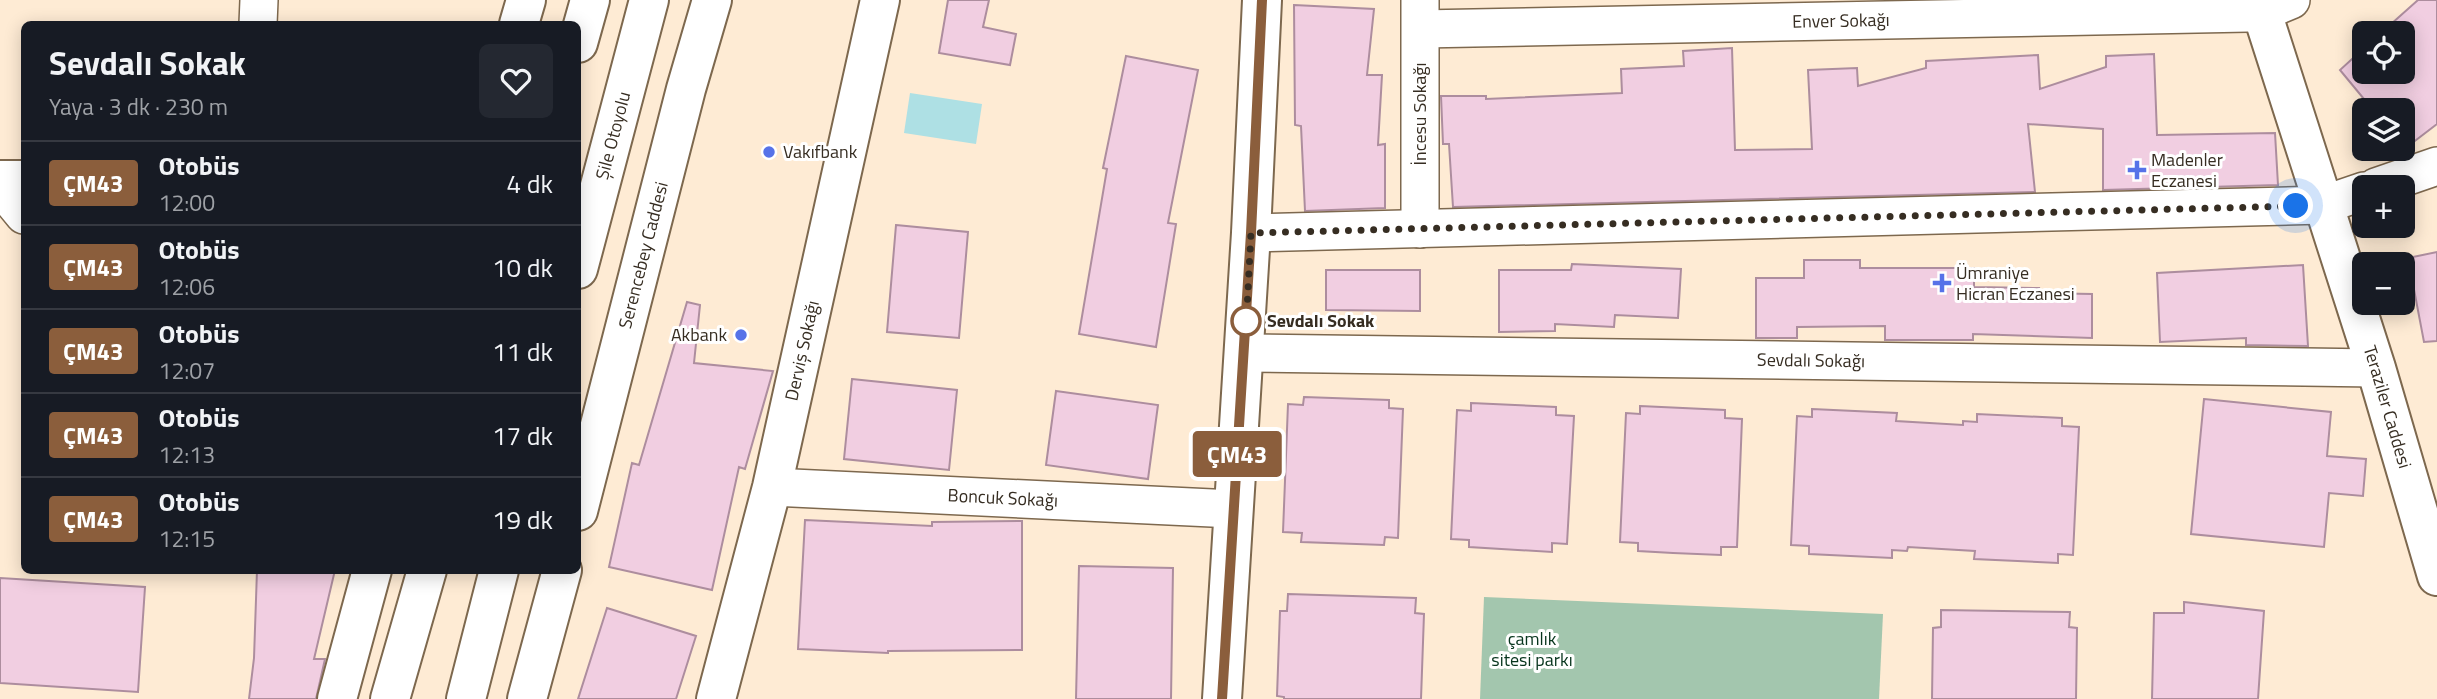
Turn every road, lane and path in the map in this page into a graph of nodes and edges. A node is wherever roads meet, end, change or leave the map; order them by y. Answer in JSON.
{"nodes":[{"id":1,"x":259,"y":0,"type":"edge"},
{"id":2,"x":526,"y":0,"type":"edge"},
{"id":3,"x":590,"y":0,"type":"edge"},
{"id":4,"x":649,"y":0,"type":"edge"},
{"id":5,"x":712,"y":0,"type":"edge"},
{"id":6,"x":880,"y":0,"type":"edge"},
{"id":7,"x":1262,"y":0,"type":"edge"},
{"id":8,"x":2270,"y":4,"type":"edge"},
{"id":9,"x":1421,"y":15,"type":"edge"},
{"id":10,"x":258,"y":21,"type":"edge"},
{"id":11,"x":520,"y":21,"type":"edge"},
{"id":12,"x":581,"y":32,"type":"edge"},
{"id":13,"x":2437,"y":166,"type":"edge"},
{"id":14,"x":2411,"y":175,"type":"edge"},
{"id":15,"x":0,"y":180,"type":"edge"},
{"id":16,"x":21,"y":180,"type":"edge"},
{"id":17,"x":0,"y":186,"type":"edge"},
{"id":18,"x":2352,"y":195,"type":"edge"},
{"id":19,"x":2323,"y":205,"type":"junction"},
{"id":20,"x":21,"y":211,"type":"edge"},
{"id":21,"x":1420,"y":229,"type":"junction"},
{"id":22,"x":1251,"y":233,"type":"junction"},
{"id":23,"x":581,"y":258,"type":"edge"},
{"id":24,"x":1244,"y":353,"type":"junction"},
{"id":25,"x":2376,"y":368,"type":"junction"},
{"id":26,"x":772,"y":487,"type":"junction"},
{"id":27,"x":581,"y":500,"type":"edge"},
{"id":28,"x":1233,"y":509,"type":"junction"},
{"id":29,"x":371,"y":574,"type":"edge"},
{"id":30,"x":426,"y":574,"type":"edge"},
{"id":31,"x":498,"y":574,"type":"edge"},
{"id":32,"x":561,"y":574,"type":"edge"},
{"id":33,"x":2437,"y":576,"type":"edge"},
{"id":34,"x":337,"y":699,"type":"edge"},
{"id":35,"x":390,"y":699,"type":"edge"},
{"id":36,"x":466,"y":699,"type":"edge"},
{"id":37,"x":527,"y":699,"type":"edge"},
{"id":38,"x":716,"y":699,"type":"edge"},
{"id":39,"x":1222,"y":699,"type":"edge"}],
"edges":[{"from":1,"to":10,"type":"street"},
{"from":2,"to":11,"type":"main road"},
{"from":3,"to":12,"type":"main road"},
{"from":4,"to":23,"type":"main road","name":"Şile Otoyolu"},
{"from":5,"to":27,"type":"main road","name":"Serencebey Caddesi"},
{"from":6,"to":26,"type":"main road","name":"Derviş Sokağı"},
{"from":7,"to":22,"type":"main road"},
{"from":8,"to":9,"type":"street","name":"Enver Sokağı"},
{"from":8,"to":19,"type":"main road","name":"Teraziler Caddesi"},
{"from":9,"to":21,"type":"street","name":"İncesu Sokağı"},
{"from":13,"to":14,"type":"street"},
{"from":15,"to":16,"type":"main road"},
{"from":17,"to":20,"type":"street"},
{"from":18,"to":19,"type":"street"},
{"from":19,"to":21,"type":"street"},
{"from":19,"to":25,"type":"main road","name":"Teraziler Caddesi"},
{"from":21,"to":22,"type":"street"},
{"from":22,"to":24,"type":"main road"},
{"from":24,"to":25,"type":"street","name":"Sevdalı Sokağı"},
{"from":24,"to":28,"type":"main road"},
{"from":25,"to":33,"type":"main road","name":"Teraziler Caddesi"},
{"from":26,"to":28,"type":"street","name":"Boncuk Sokağı"},
{"from":26,"to":38,"type":"main road","name":"Derviş Sokağı"},
{"from":28,"to":39,"type":"main road"},
{"from":29,"to":34,"type":"main road"},
{"from":30,"to":35,"type":"main road"},
{"from":31,"to":36,"type":"main road"},
{"from":32,"to":37,"type":"main road"}]}
